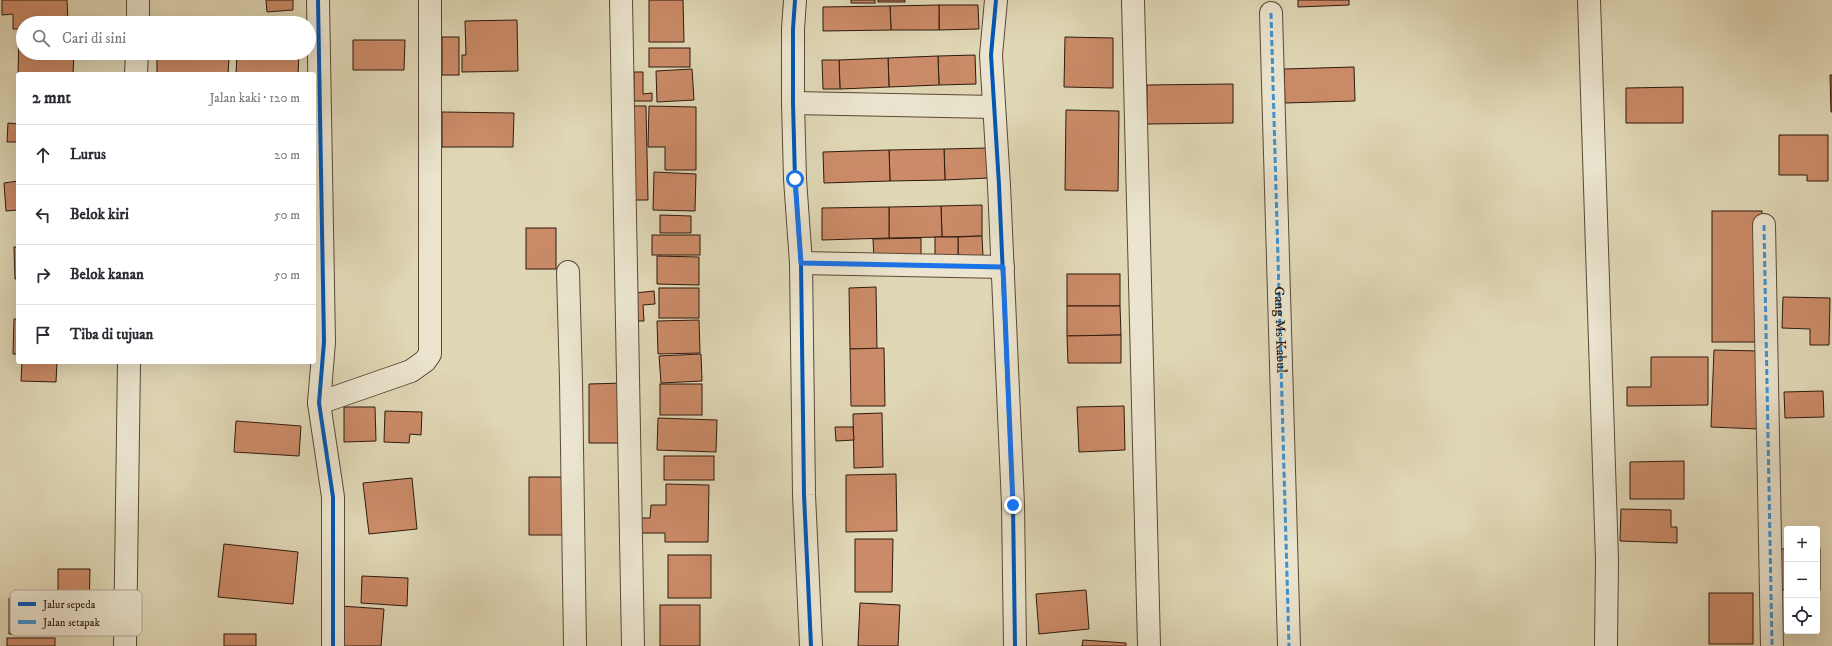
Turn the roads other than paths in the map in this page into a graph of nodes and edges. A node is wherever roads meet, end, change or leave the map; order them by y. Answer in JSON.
{"nodes":[{"id":1,"x":138,"y":0,"type":"edge"},
{"id":2,"x":318,"y":0,"type":"edge"},
{"id":3,"x":430,"y":0,"type":"edge"},
{"id":4,"x":621,"y":0,"type":"edge"},
{"id":5,"x":795,"y":0,"type":"edge"},
{"id":6,"x":996,"y":0,"type":"edge"},
{"id":7,"x":1133,"y":0,"type":"edge"},
{"id":8,"x":1589,"y":0,"type":"edge"},
{"id":9,"x":1271,"y":13,"type":"dead end"},
{"id":10,"x":138,"y":16,"type":"edge"},
{"id":11,"x":137,"y":60,"type":"edge"},
{"id":12,"x":136,"y":72,"type":"edge"},
{"id":13,"x":793,"y":103,"type":"junction"},
{"id":14,"x":994,"y":107,"type":"junction"},
{"id":15,"x":1764,"y":225,"type":"dead end"},
{"id":16,"x":801,"y":263,"type":"junction"},
{"id":17,"x":1003,"y":267,"type":"junction"},
{"id":18,"x":568,"y":272,"type":"dead end"},
{"id":19,"x":128,"y":364,"type":"edge"},
{"id":20,"x":319,"y":403,"type":"junction"},
{"id":21,"x":126,"y":590,"type":"edge"},
{"id":22,"x":125,"y":636,"type":"edge"},
{"id":23,"x":125,"y":646,"type":"edge"},
{"id":24,"x":333,"y":646,"type":"edge"},
{"id":25,"x":575,"y":646,"type":"edge"},
{"id":26,"x":633,"y":646,"type":"edge"},
{"id":27,"x":811,"y":646,"type":"edge"},
{"id":28,"x":1015,"y":646,"type":"edge"},
{"id":29,"x":1149,"y":646,"type":"edge"},
{"id":30,"x":1289,"y":646,"type":"edge"},
{"id":31,"x":1606,"y":646,"type":"edge"},
{"id":32,"x":1772,"y":646,"type":"edge"}],
"edges":[{"from":1,"to":10,"type":"street"},
{"from":2,"to":20,"type":"street"},
{"from":3,"to":20,"type":"street"},
{"from":4,"to":26,"type":"street"},
{"from":5,"to":13,"type":"street"},
{"from":6,"to":14,"type":"street"},
{"from":7,"to":29,"type":"street"},
{"from":8,"to":31,"type":"street"},
{"from":9,"to":30,"type":"street","name":"Gang Ms Kabul"},
{"from":11,"to":12,"type":"street"},
{"from":13,"to":14,"type":"street"},
{"from":13,"to":16,"type":"street"},
{"from":14,"to":17,"type":"street"},
{"from":15,"to":32,"type":"street"},
{"from":16,"to":17,"type":"street"},
{"from":16,"to":27,"type":"street"},
{"from":17,"to":28,"type":"street"},
{"from":18,"to":25,"type":"street"},
{"from":19,"to":21,"type":"street"},
{"from":20,"to":24,"type":"street"},
{"from":22,"to":23,"type":"street"}]}
